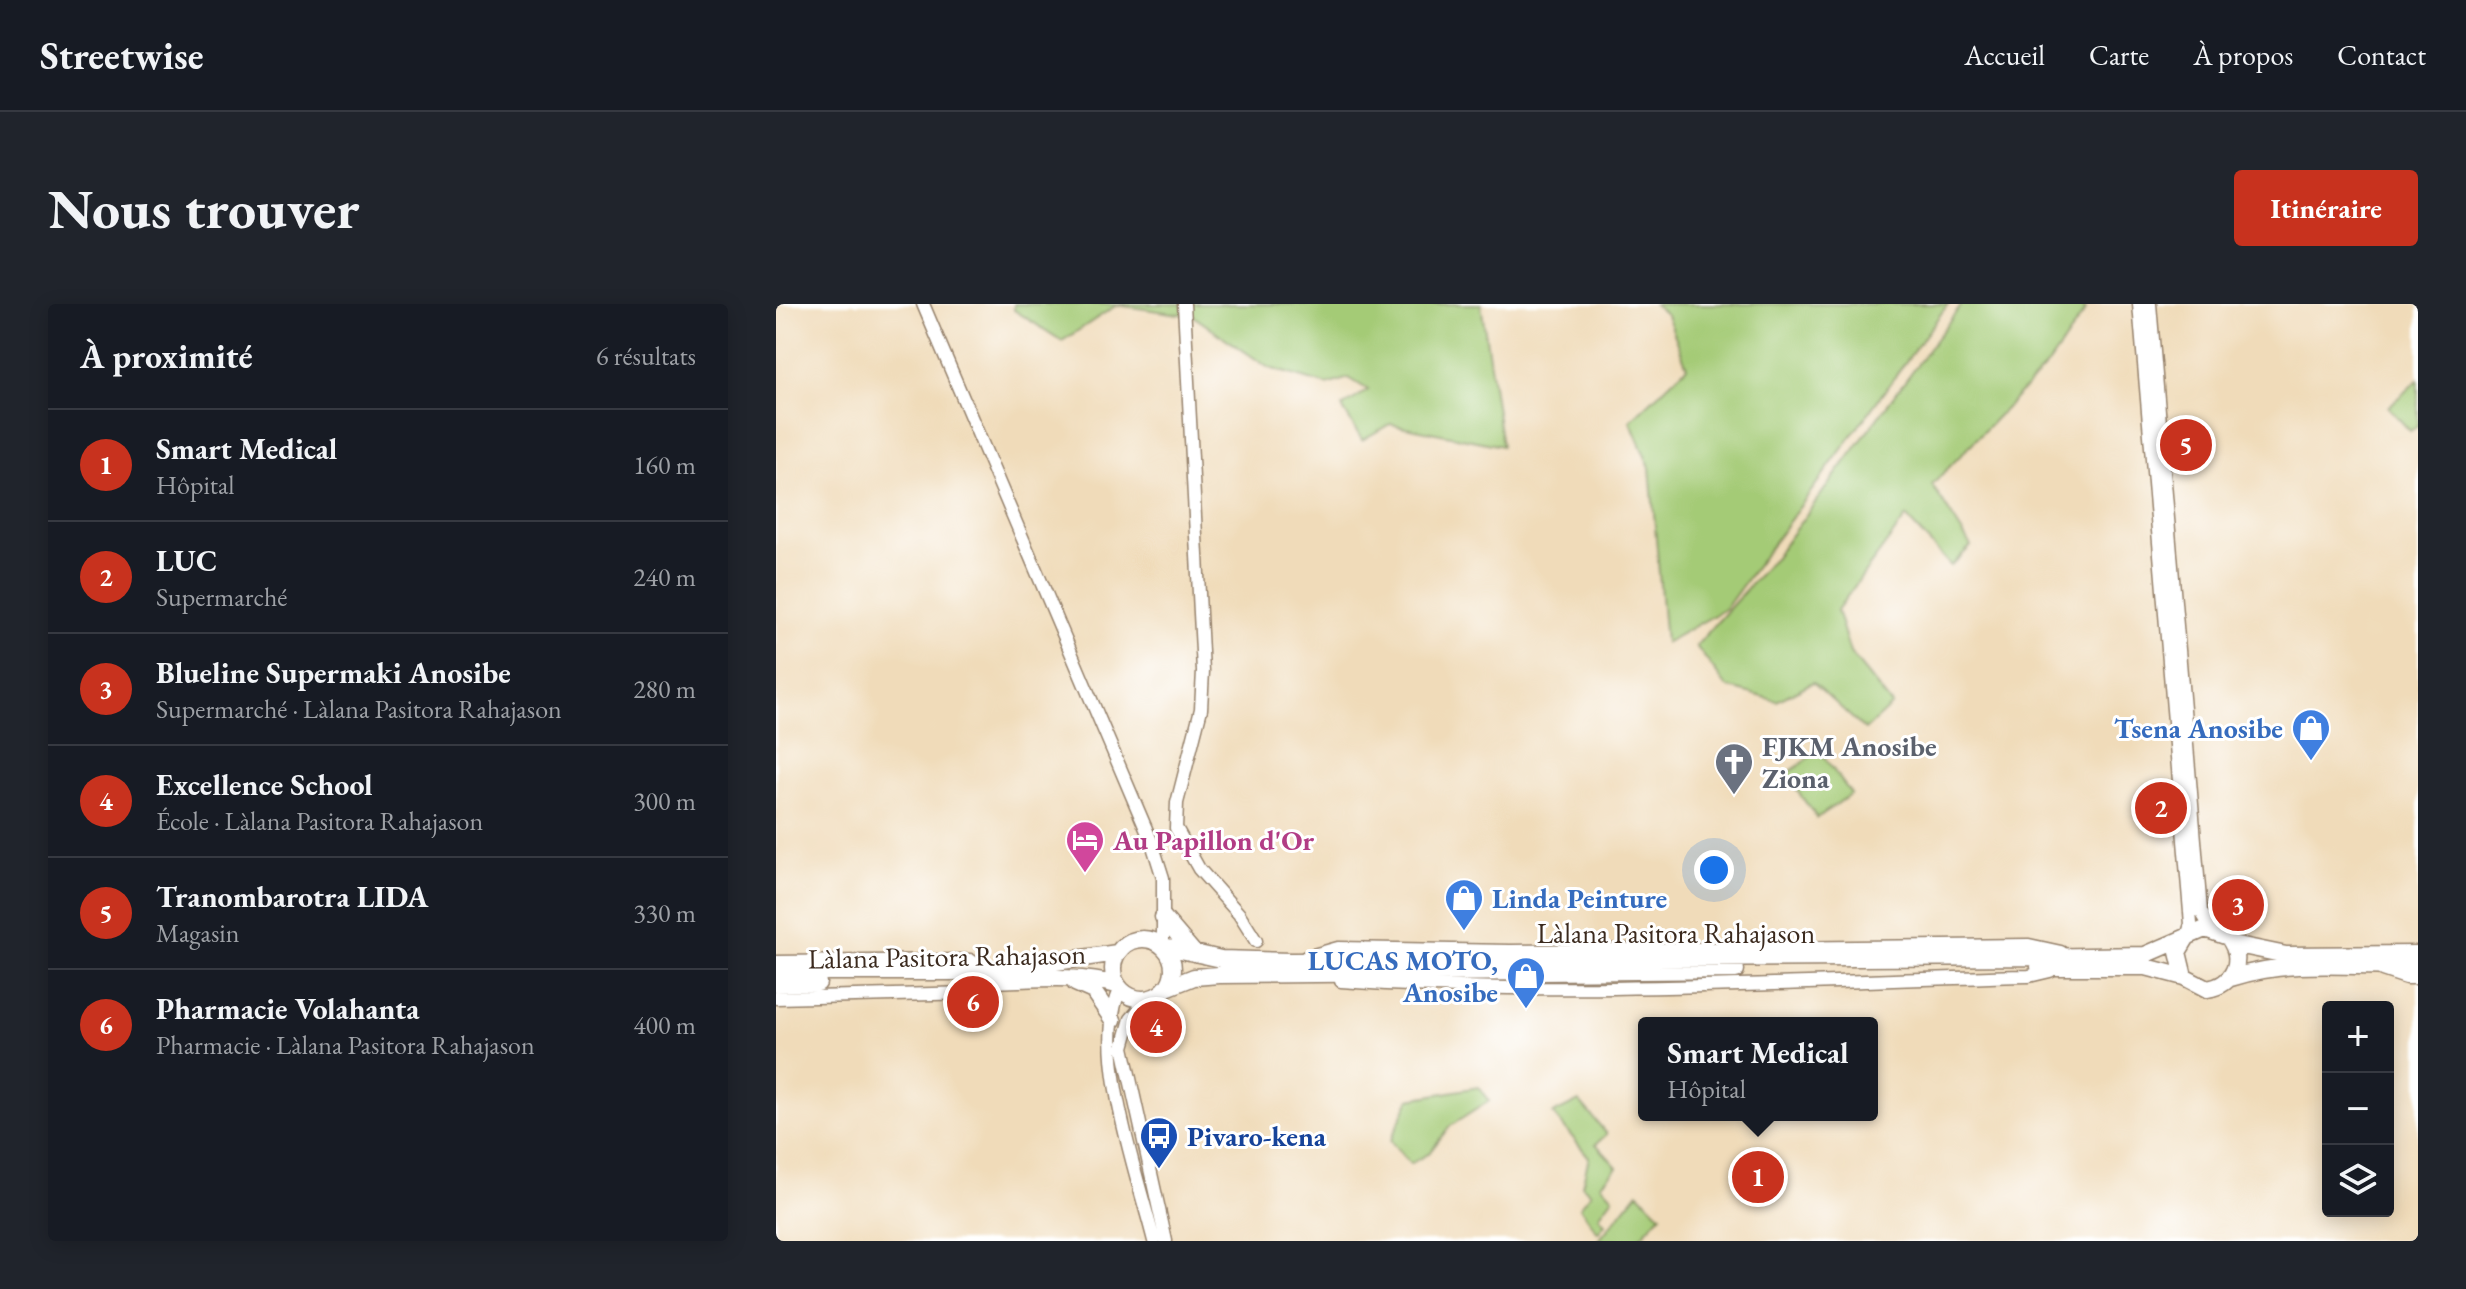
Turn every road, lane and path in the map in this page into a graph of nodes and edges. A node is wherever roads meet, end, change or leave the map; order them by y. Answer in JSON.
{"nodes":[{"id":1,"x":923,"y":304,"type":"edge"},
{"id":2,"x":1184,"y":304,"type":"edge"},
{"id":3,"x":2139,"y":304,"type":"edge"},
{"id":4,"x":2150,"y":304,"type":"edge"},
{"id":5,"x":1163,"y":917,"type":"junction"},
{"id":6,"x":2212,"y":929,"type":"junction"},
{"id":7,"x":2187,"y":937,"type":"junction"},
{"id":8,"x":1256,"y":941,"type":"dead end"},
{"id":9,"x":2233,"y":944,"type":"junction"},
{"id":10,"x":1163,"y":946,"type":"junction"},
{"id":11,"x":1117,"y":953,"type":"junction"},
{"id":12,"x":2418,"y":954,"type":"edge"},
{"id":13,"x":1198,"y":956,"type":"junction"},
{"id":14,"x":2073,"y":961,"type":"junction"},
{"id":15,"x":776,"y":962,"type":"edge"},
{"id":16,"x":1292,"y":967,"type":"junction"},
{"id":17,"x":2375,"y":967,"type":"junction"},
{"id":18,"x":2418,"y":967,"type":"edge"},
{"id":19,"x":776,"y":972,"type":"edge"},
{"id":20,"x":988,"y":976,"type":"junction"},
{"id":21,"x":2184,"y":977,"type":"junction"},
{"id":22,"x":1054,"y":978,"type":"junction"},
{"id":23,"x":2231,"y":978,"type":"junction"},
{"id":24,"x":2418,"y":978,"type":"edge"},
{"id":25,"x":776,"y":984,"type":"edge"},
{"id":26,"x":1169,"y":987,"type":"junction"},
{"id":27,"x":1119,"y":988,"type":"junction"},
{"id":28,"x":776,"y":998,"type":"edge"},
{"id":29,"x":1147,"y":1000,"type":"junction"},
{"id":30,"x":1113,"y":1020,"type":"junction"},
{"id":31,"x":1154,"y":1241,"type":"edge"},
{"id":32,"x":1166,"y":1241,"type":"edge"}],
"edges":[{"from":1,"to":5,"type":"street"},
{"from":2,"to":8,"type":"street"},
{"from":3,"to":7,"type":"street"},
{"from":4,"to":6,"type":"street"},
{"from":5,"to":10,"type":"street"},
{"from":5,"to":13,"type":"main road"},
{"from":6,"to":7,"type":"main road"},
{"from":6,"to":9,"type":"main road"},
{"from":7,"to":14,"type":"main road","name":"Làlana Pasitora Rahajason"},
{"from":7,"to":21,"type":"main road"},
{"from":9,"to":12,"type":"main road"},
{"from":9,"to":23,"type":"main road"},
{"from":10,"to":11,"type":"main road"},
{"from":10,"to":13,"type":"main road","name":"Làlana Pasitora Rahajason"},
{"from":10,"to":26,"type":"main road"},
{"from":11,"to":20,"type":"main road","name":"Làlana Pasitora Rahajason"},
{"from":11,"to":27,"type":"main road"},
{"from":13,"to":16,"type":"main road","name":"Làlana Pasitora Rahajason"},
{"from":14,"to":16,"type":"main road","name":"Làlana Pasitora Rahajason"},
{"from":14,"to":16,"type":"street"},
{"from":14,"to":21,"type":"main road","name":"Làlana Pasitora Rahajason"},
{"from":15,"to":20,"type":"street"},
{"from":16,"to":26,"type":"main road","name":"Làlana Pasitora Rahajason"},
{"from":17,"to":18,"type":"main road"},
{"from":17,"to":23,"type":"main road"},
{"from":17,"to":24,"type":"street"},
{"from":19,"to":20,"type":"main road","name":"Làlana Pasitora Rahajason"},
{"from":20,"to":22,"type":"main road","name":"Làlana Pasitora Rahajason"},
{"from":20,"to":25,"type":"main road","name":"Làlana Pasitora Rahajason"},
{"from":20,"to":28,"type":"street"},
{"from":21,"to":23,"type":"main road"},
{"from":22,"to":27,"type":"main road","name":"Làlana Pasitora Rahajason"},
{"from":22,"to":30,"type":"main road"},
{"from":26,"to":29,"type":"main road"},
{"from":27,"to":29,"type":"main road"},
{"from":27,"to":30,"type":"street"},
{"from":29,"to":32,"type":"street"},
{"from":30,"to":31,"type":"street"}]}
